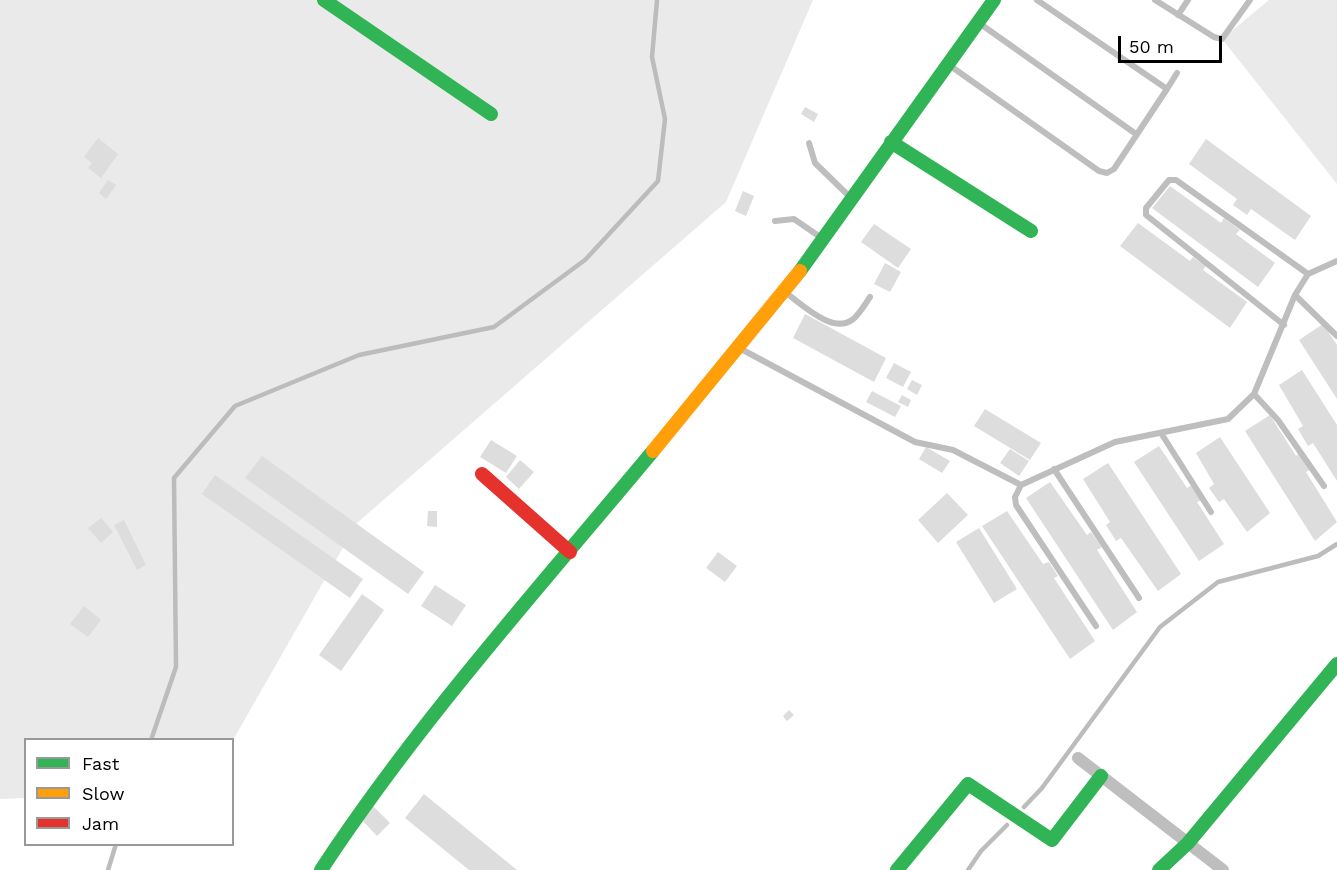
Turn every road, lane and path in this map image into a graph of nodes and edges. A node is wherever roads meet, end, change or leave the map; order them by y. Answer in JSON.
{"nodes":[{"id":1,"x":324,"y":0,"type":"edge"},
{"id":2,"x":994,"y":0,"type":"edge"},
{"id":3,"x":1037,"y":0,"type":"edge"},
{"id":4,"x":1155,"y":0,"type":"edge"},
{"id":5,"x":1188,"y":0,"type":"edge"},
{"id":6,"x":1250,"y":0,"type":"edge"},
{"id":7,"x":1178,"y":15,"type":"junction"},
{"id":8,"x":978,"y":23,"type":"junction"},
{"id":9,"x":949,"y":64,"type":"junction"},
{"id":10,"x":1177,"y":73,"type":"dead end"},
{"id":11,"x":1167,"y":89,"type":"junction"},
{"id":12,"x":491,"y":114,"type":"dead end"},
{"id":13,"x":1136,"y":134,"type":"junction"},
{"id":14,"x":891,"y":142,"type":"junction"},
{"id":15,"x":808,"y":143,"type":"dead end"},
{"id":16,"x":851,"y":199,"type":"junction"},
{"id":17,"x":776,"y":221,"type":"dead end"},
{"id":18,"x":1031,"y":231,"type":"dead end"},
{"id":19,"x":823,"y":239,"type":"junction"},
{"id":20,"x":1337,"y":261,"type":"edge"},
{"id":21,"x":1308,"y":274,"type":"junction"},
{"id":22,"x":785,"y":292,"type":"junction"},
{"id":23,"x":1295,"y":295,"type":"junction"},
{"id":24,"x":870,"y":297,"type":"dead end"},
{"id":25,"x":1284,"y":325,"type":"junction"},
{"id":26,"x":1337,"y":336,"type":"edge"},
{"id":27,"x":741,"y":348,"type":"junction"},
{"id":28,"x":1254,"y":394,"type":"junction"},
{"id":29,"x":1161,"y":433,"type":"junction"},
{"id":30,"x":1054,"y":469,"type":"junction"},
{"id":31,"x":482,"y":474,"type":"dead end"},
{"id":32,"x":1021,"y":485,"type":"junction"},
{"id":33,"x":1324,"y":486,"type":"dead end"},
{"id":34,"x":1211,"y":512,"type":"dead end"},
{"id":35,"x":570,"y":552,"type":"junction"},
{"id":36,"x":1138,"y":598,"type":"dead end"},
{"id":37,"x":1096,"y":626,"type":"dead end"},
{"id":38,"x":1337,"y":664,"type":"edge"},
{"id":39,"x":1077,"y":758,"type":"dead end"},
{"id":40,"x":1101,"y":776,"type":"junction"},
{"id":41,"x":1188,"y":843,"type":"junction"},
{"id":42,"x":321,"y":870,"type":"edge"},
{"id":43,"x":897,"y":870,"type":"edge"},
{"id":44,"x":1159,"y":870,"type":"edge"},
{"id":45,"x":1223,"y":870,"type":"edge"}],
"edges":[{"from":1,"to":12,"type":"street"},
{"from":2,"to":8,"type":"street"},
{"from":3,"to":11,"type":"lane"},
{"from":4,"to":7,"type":"lane"},
{"from":5,"to":7,"type":"lane"},
{"from":6,"to":7,"type":"lane"},
{"from":8,"to":9,"type":"street"},
{"from":8,"to":13,"type":"lane"},
{"from":9,"to":13,"type":"lane"},
{"from":9,"to":14,"type":"street"},
{"from":10,"to":11,"type":"lane"},
{"from":11,"to":13,"type":"lane"},
{"from":14,"to":16,"type":"street"},
{"from":14,"to":18,"type":"street"},
{"from":15,"to":16,"type":"lane"},
{"from":16,"to":19,"type":"street"},
{"from":17,"to":19,"type":"lane"},
{"from":19,"to":22,"type":"street"},
{"from":20,"to":21,"type":"lane"},
{"from":21,"to":23,"type":"lane"},
{"from":21,"to":25,"type":"lane"},
{"from":22,"to":24,"type":"lane"},
{"from":22,"to":27,"type":"street"},
{"from":23,"to":25,"type":"lane"},
{"from":23,"to":26,"type":"lane"},
{"from":25,"to":28,"type":"lane"},
{"from":27,"to":32,"type":"lane"},
{"from":27,"to":35,"type":"street"},
{"from":28,"to":29,"type":"lane"},
{"from":28,"to":33,"type":"lane"},
{"from":29,"to":30,"type":"lane"},
{"from":29,"to":34,"type":"lane"},
{"from":30,"to":32,"type":"lane"},
{"from":30,"to":36,"type":"lane"},
{"from":31,"to":35,"type":"street"},
{"from":32,"to":37,"type":"lane"},
{"from":35,"to":42,"type":"street"},
{"from":38,"to":41,"type":"street"},
{"from":39,"to":40,"type":"street"},
{"from":40,"to":41,"type":"street"},
{"from":40,"to":43,"type":"street"},
{"from":41,"to":44,"type":"street"},
{"from":41,"to":45,"type":"street"}]}
